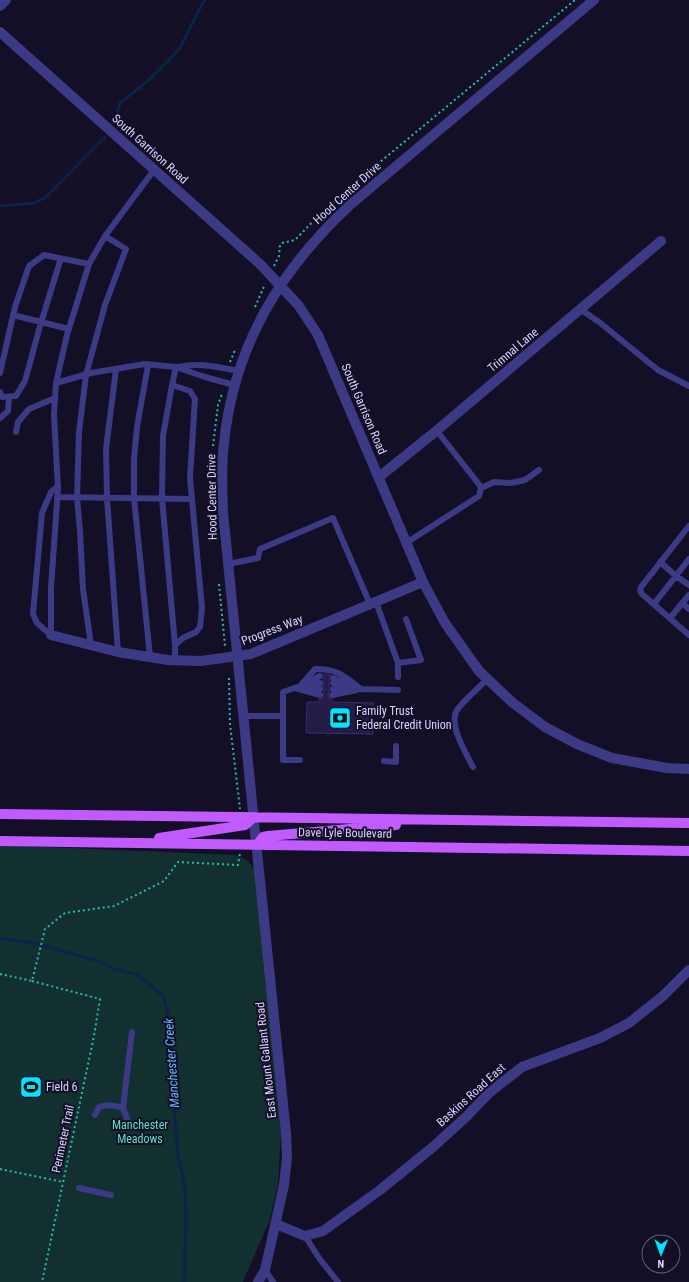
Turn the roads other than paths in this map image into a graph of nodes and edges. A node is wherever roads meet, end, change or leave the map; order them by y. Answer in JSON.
{"nodes":[{"id":1,"x":6,"y":0,"type":"edge"},
{"id":2,"x":594,"y":0,"type":"edge"},
{"id":3,"x":0,"y":6,"type":"edge"},
{"id":4,"x":0,"y":32,"type":"edge"},
{"id":5,"x":154,"y":170,"type":"junction"},
{"id":6,"x":105,"y":236,"type":"junction"},
{"id":7,"x":661,"y":241,"type":"dead end"},
{"id":8,"x":61,"y":258,"type":"junction"},
{"id":9,"x":89,"y":264,"type":"junction"},
{"id":10,"x":280,"y":285,"type":"junction"},
{"id":11,"x":580,"y":309,"type":"junction"},
{"id":12,"x":13,"y":317,"type":"junction"},
{"id":13,"x":41,"y":322,"type":"junction"},
{"id":14,"x":69,"y":328,"type":"junction"},
{"id":15,"x":148,"y":365,"type":"junction"},
{"id":16,"x":176,"y":367,"type":"junction"},
{"id":17,"x":116,"y":369,"type":"junction"},
{"id":18,"x":239,"y":370,"type":"junction"},
{"id":19,"x":0,"y":373,"type":"edge"},
{"id":20,"x":86,"y":375,"type":"junction"},
{"id":21,"x":56,"y":383,"type":"junction"},
{"id":22,"x":172,"y":385,"type":"junction"},
{"id":23,"x":234,"y":385,"type":"junction"},
{"id":24,"x":689,"y":386,"type":"edge"},
{"id":25,"x":0,"y":392,"type":"edge"},
{"id":26,"x":9,"y":397,"type":"junction"},
{"id":27,"x":55,"y":398,"type":"junction"},
{"id":28,"x":0,"y":418,"type":"edge"},
{"id":29,"x":437,"y":431,"type":"junction"},
{"id":30,"x":16,"y":432,"type":"dead end"},
{"id":31,"x":539,"y":470,"type":"dead end"},
{"id":32,"x":379,"y":477,"type":"junction"},
{"id":33,"x":58,"y":486,"type":"junction"},
{"id":34,"x":480,"y":488,"type":"junction"},
{"id":35,"x":57,"y":497,"type":"junction"},
{"id":36,"x":77,"y":498,"type":"junction"},
{"id":37,"x":106,"y":498,"type":"junction"},
{"id":38,"x":134,"y":498,"type":"junction"},
{"id":39,"x":162,"y":498,"type":"junction"},
{"id":40,"x":192,"y":499,"type":"junction"},
{"id":41,"x":689,"y":526,"type":"edge"},
{"id":42,"x":406,"y":543,"type":"junction"},
{"id":43,"x":689,"y":559,"type":"edge"},
{"id":44,"x":660,"y":562,"type":"junction"},
{"id":45,"x":228,"y":564,"type":"junction"},
{"id":46,"x":676,"y":576,"type":"junction"},
{"id":47,"x":423,"y":582,"type":"junction"},
{"id":48,"x":689,"y":585,"type":"edge"},
{"id":49,"x":689,"y":595,"type":"edge"},
{"id":50,"x":373,"y":603,"type":"junction"},
{"id":51,"x":682,"y":603,"type":"junction"},
{"id":52,"x":654,"y":604,"type":"junction"},
{"id":53,"x":689,"y":609,"type":"edge"},
{"id":54,"x":670,"y":618,"type":"junction"},
{"id":55,"x":406,"y":619,"type":"dead end"},
{"id":56,"x":51,"y":635,"type":"junction"},
{"id":57,"x":689,"y":635,"type":"edge"},
{"id":58,"x":90,"y":645,"type":"junction"},
{"id":59,"x":175,"y":645,"type":"junction"},
{"id":60,"x":118,"y":652,"type":"junction"},
{"id":61,"x":237,"y":656,"type":"junction"},
{"id":62,"x":150,"y":657,"type":"junction"},
{"id":63,"x":175,"y":660,"type":"junction"},
{"id":64,"x":398,"y":662,"type":"junction"},
{"id":65,"x":398,"y":677,"type":"dead end"},
{"id":66,"x":487,"y":679,"type":"junction"},
{"id":67,"x":298,"y":687,"type":"junction"},
{"id":68,"x":361,"y":689,"type":"junction"},
{"id":69,"x":398,"y":690,"type":"dead end"},
{"id":70,"x":243,"y":716,"type":"junction"},
{"id":71,"x":283,"y":716,"type":"junction"},
{"id":72,"x":396,"y":746,"type":"dead end"},
{"id":73,"x":300,"y":760,"type":"dead end"},
{"id":74,"x":384,"y":762,"type":"dead end"},
{"id":75,"x":473,"y":768,"type":"dead end"},
{"id":76,"x":689,"y":769,"type":"edge"},
{"id":77,"x":0,"y":814,"type":"edge"},
{"id":78,"x":254,"y":817,"type":"junction"},
{"id":79,"x":454,"y":820,"type":"junction"},
{"id":80,"x":689,"y":823,"type":"edge"},
{"id":81,"x":255,"y":832,"type":"joint"},
{"id":82,"x":0,"y":841,"type":"edge"},
{"id":83,"x":125,"y":843,"type":"junction"},
{"id":84,"x":256,"y":845,"type":"junction"},
{"id":85,"x":689,"y":851,"type":"edge"},
{"id":86,"x":689,"y":970,"type":"edge"},
{"id":87,"x":132,"y":1032,"type":"dead end"},
{"id":88,"x":123,"y":1108,"type":"junction"},
{"id":89,"x":95,"y":1115,"type":"dead end"},
{"id":90,"x":126,"y":1124,"type":"dead end"},
{"id":91,"x":79,"y":1188,"type":"dead end"},
{"id":92,"x":111,"y":1195,"type":"dead end"},
{"id":93,"x":276,"y":1224,"type":"junction"},
{"id":94,"x":305,"y":1236,"type":"junction"},
{"id":95,"x":265,"y":1270,"type":"junction"},
{"id":96,"x":258,"y":1282,"type":"edge"},
{"id":97,"x":273,"y":1282,"type":"edge"},
{"id":98,"x":338,"y":1282,"type":"edge"}],
"edges":[{"from":1,"to":3,"type":"street"},
{"from":2,"to":10,"type":"street","name":"Hood Center Drive"},
{"from":4,"to":5,"type":"street","name":"South Garrison Road"},
{"from":5,"to":6,"type":"lane"},
{"from":5,"to":10,"type":"street","name":"South Garrison Road"},
{"from":6,"to":9,"type":"lane"},
{"from":6,"to":20,"type":"lane"},
{"from":7,"to":11,"type":"street","name":"Trimnal Lane"},
{"from":8,"to":9,"type":"lane"},
{"from":8,"to":12,"type":"lane"},
{"from":8,"to":13,"type":"lane"},
{"from":9,"to":14,"type":"lane"},
{"from":10,"to":18,"type":"street","name":"Hood Center Drive"},
{"from":10,"to":32,"type":"street","name":"South Garrison Road"},
{"from":11,"to":24,"type":"lane"},
{"from":11,"to":29,"type":"street","name":"Trimnal Lane"},
{"from":12,"to":13,"type":"lane"},
{"from":12,"to":19,"type":"lane"},
{"from":13,"to":14,"type":"lane"},
{"from":13,"to":26,"type":"lane"},
{"from":14,"to":21,"type":"lane"},
{"from":15,"to":16,"type":"lane"},
{"from":15,"to":17,"type":"lane"},
{"from":15,"to":38,"type":"lane"},
{"from":16,"to":18,"type":"lane"},
{"from":16,"to":22,"type":"lane"},
{"from":16,"to":23,"type":"lane"},
{"from":17,"to":20,"type":"lane"},
{"from":17,"to":37,"type":"lane"},
{"from":18,"to":23,"type":"street","name":"Hood Center Drive"},
{"from":20,"to":21,"type":"lane"},
{"from":20,"to":36,"type":"lane"},
{"from":21,"to":27,"type":"lane"},
{"from":22,"to":39,"type":"lane"},
{"from":22,"to":40,"type":"lane"},
{"from":23,"to":45,"type":"street","name":"Hood Center Drive"},
{"from":25,"to":26,"type":"lane"},
{"from":26,"to":28,"type":"lane"},
{"from":27,"to":30,"type":"lane"},
{"from":27,"to":33,"type":"lane"},
{"from":29,"to":32,"type":"street","name":"Trimnal Lane"},
{"from":29,"to":34,"type":"lane"},
{"from":31,"to":34,"type":"lane"},
{"from":32,"to":42,"type":"street","name":"South Garrison Road"},
{"from":33,"to":35,"type":"lane"},
{"from":33,"to":56,"type":"lane"},
{"from":34,"to":42,"type":"lane"},
{"from":35,"to":36,"type":"lane"},
{"from":35,"to":56,"type":"lane"},
{"from":36,"to":37,"type":"lane"},
{"from":36,"to":58,"type":"lane"},
{"from":37,"to":38,"type":"lane"},
{"from":37,"to":60,"type":"lane"},
{"from":38,"to":39,"type":"lane"},
{"from":38,"to":62,"type":"lane"},
{"from":39,"to":40,"type":"lane"},
{"from":39,"to":59,"type":"lane"},
{"from":40,"to":59,"type":"lane"},
{"from":41,"to":44,"type":"lane"},
{"from":42,"to":47,"type":"street","name":"South Garrison Road"},
{"from":43,"to":46,"type":"lane"},
{"from":44,"to":46,"type":"lane"},
{"from":44,"to":52,"type":"lane"},
{"from":45,"to":50,"type":"lane"},
{"from":45,"to":61,"type":"street","name":"Hood Center Drive"},
{"from":46,"to":48,"type":"lane"},
{"from":46,"to":52,"type":"lane"},
{"from":47,"to":50,"type":"street","name":"Progress Way"},
{"from":47,"to":66,"type":"street","name":"South Garrison Road"},
{"from":49,"to":51,"type":"lane"},
{"from":50,"to":61,"type":"street","name":"Progress Way"},
{"from":50,"to":64,"type":"lane"},
{"from":51,"to":53,"type":"lane"},
{"from":51,"to":54,"type":"lane"},
{"from":52,"to":54,"type":"lane"},
{"from":54,"to":57,"type":"lane"},
{"from":55,"to":64,"type":"lane"},
{"from":56,"to":58,"type":"street","name":"Progress Way"},
{"from":58,"to":60,"type":"street","name":"Progress Way"},
{"from":59,"to":63,"type":"lane"},
{"from":60,"to":62,"type":"street","name":"Progress Way"},
{"from":61,"to":63,"type":"street","name":"Progress Way"},
{"from":61,"to":70,"type":"street","name":"Hood Center Drive"},
{"from":62,"to":63,"type":"street","name":"Progress Way"},
{"from":64,"to":65,"type":"lane"},
{"from":66,"to":75,"type":"lane"},
{"from":66,"to":76,"type":"street","name":"South Garrison Road"},
{"from":67,"to":67,"type":"lane"},
{"from":67,"to":68,"type":"lane"},
{"from":67,"to":71,"type":"lane"},
{"from":68,"to":68,"type":"lane"},
{"from":68,"to":69,"type":"lane"},
{"from":70,"to":71,"type":"lane"},
{"from":70,"to":78,"type":"street","name":"Hood Center Drive"},
{"from":71,"to":73,"type":"lane"},
{"from":72,"to":74,"type":"lane"},
{"from":77,"to":78,"type":"main road","name":"Dave Lyle Boulevard"},
{"from":78,"to":79,"type":"main road","name":"Dave Lyle Boulevard"},
{"from":78,"to":81,"type":"street","name":"Hood Center Drive"},
{"from":78,"to":83,"type":"main road"},
{"from":79,"to":80,"type":"main road","name":"Dave Lyle Boulevard"},
{"from":79,"to":84,"type":"main road"},
{"from":81,"to":84,"type":"street","name":"East Mount Gallant Road"},
{"from":82,"to":83,"type":"main road","name":"Dave Lyle Boulevard"},
{"from":83,"to":84,"type":"main road","name":"Dave Lyle Boulevard"},
{"from":84,"to":85,"type":"main road","name":"Dave Lyle Boulevard"},
{"from":84,"to":93,"type":"street","name":"East Mount Gallant Road"},
{"from":86,"to":94,"type":"street","name":"Baskins Road East"},
{"from":87,"to":88,"type":"lane"},
{"from":88,"to":89,"type":"lane"},
{"from":88,"to":90,"type":"lane"},
{"from":91,"to":92,"type":"lane"},
{"from":93,"to":94,"type":"street"},
{"from":93,"to":95,"type":"street","name":"East Mount Gallant Road"},
{"from":94,"to":98,"type":"lane"},
{"from":95,"to":96,"type":"street","name":"East Mount Gallant Road"},
{"from":95,"to":97,"type":"lane"}]}
